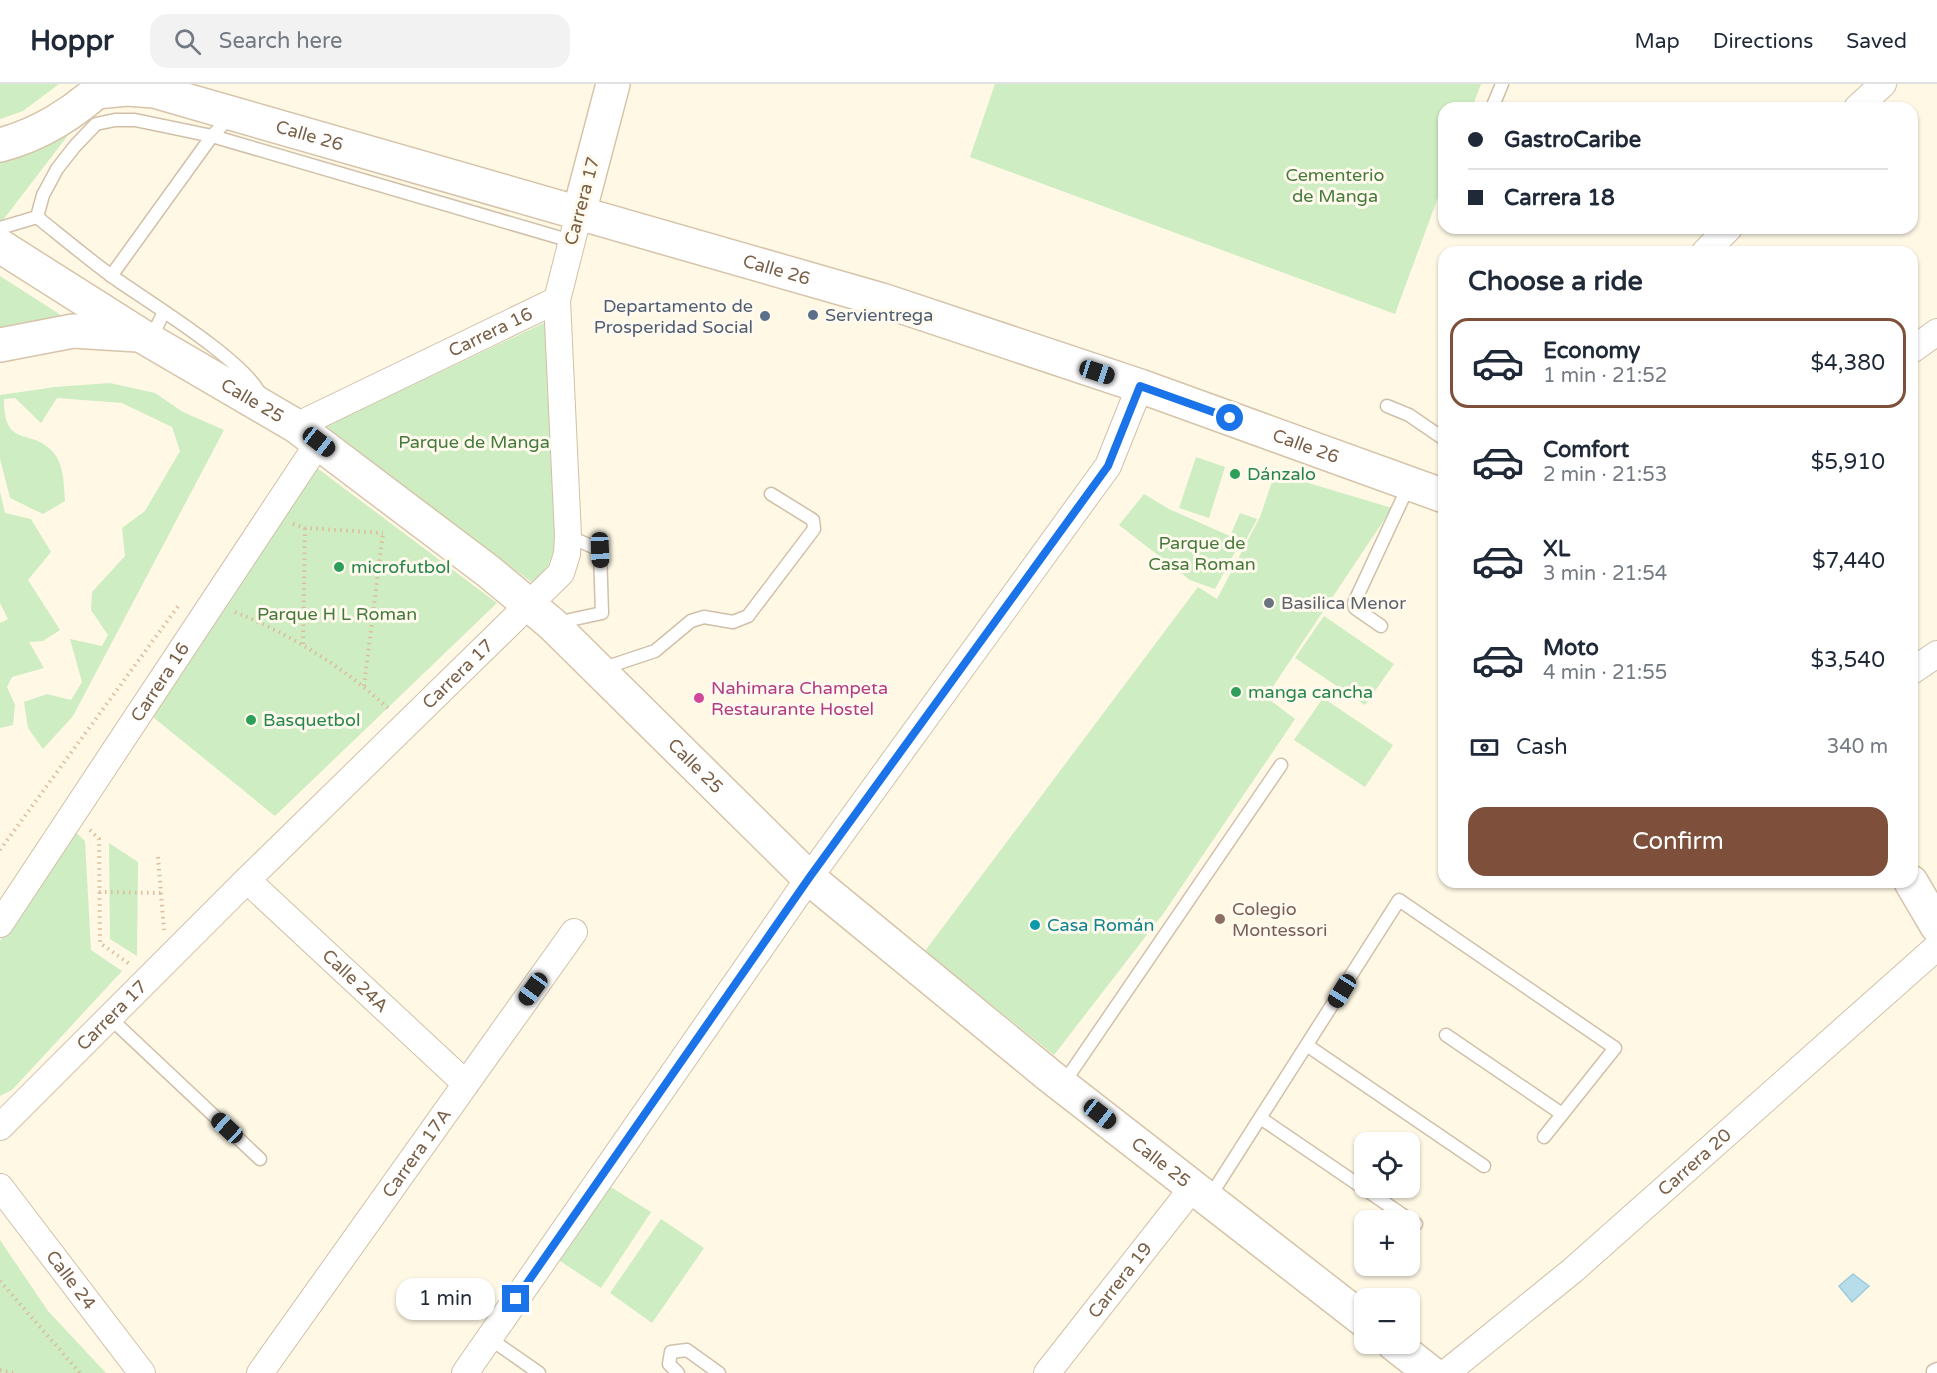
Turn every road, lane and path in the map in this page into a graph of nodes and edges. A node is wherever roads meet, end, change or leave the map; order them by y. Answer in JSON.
{"nodes":[{"id":1,"x":613,"y":84,"type":"edge"},
{"id":2,"x":1502,"y":84,"type":"edge"},
{"id":3,"x":1883,"y":84,"type":"edge"},
{"id":4,"x":101,"y":88,"type":"edge"},
{"id":5,"x":1494,"y":102,"type":"edge"},
{"id":6,"x":1864,"y":102,"type":"edge"},
{"id":7,"x":222,"y":125,"type":"junction"},
{"id":8,"x":0,"y":145,"type":"edge"},
{"id":9,"x":37,"y":217,"type":"junction"},
{"id":10,"x":575,"y":227,"type":"junction"},
{"id":11,"x":0,"y":228,"type":"edge"},
{"id":12,"x":0,"y":246,"type":"edge"},
{"id":13,"x":111,"y":276,"type":"junction"},
{"id":14,"x":557,"y":300,"type":"junction"},
{"id":15,"x":152,"y":329,"type":"junction"},
{"id":16,"x":1937,"y":332,"type":"edge"},
{"id":17,"x":0,"y":345,"type":"edge"},
{"id":18,"x":1918,"y":346,"type":"edge"},
{"id":19,"x":1140,"y":386,"type":"junction"},
{"id":20,"x":1387,"y":406,"type":"dead end"},
{"id":21,"x":308,"y":434,"type":"junction"},
{"id":22,"x":1438,"y":435,"type":"edge"},
{"id":23,"x":1409,"y":483,"type":"junction"},
{"id":24,"x":771,"y":494,"type":"dead end"},
{"id":25,"x":1438,"y":494,"type":"edge"},
{"id":26,"x":290,"y":518,"type":"dead end"},
{"id":27,"x":388,"y":526,"type":"dead end"},
{"id":28,"x":305,"y":528,"type":"junction"},
{"id":29,"x":383,"y":533,"type":"junction"},
{"id":30,"x":568,"y":536,"type":"junction"},
{"id":31,"x":183,"y":600,"type":"dead end"},
{"id":32,"x":226,"y":609,"type":"dead end"},
{"id":33,"x":541,"y":614,"type":"junction"},
{"id":34,"x":1381,"y":626,"type":"dead end"},
{"id":35,"x":303,"y":644,"type":"junction"},
{"id":36,"x":1937,"y":654,"type":"edge"},
{"id":37,"x":1918,"y":668,"type":"edge"},
{"id":38,"x":600,"y":670,"type":"junction"},
{"id":39,"x":364,"y":686,"type":"junction"},
{"id":40,"x":392,"y":711,"type":"dead end"},
{"id":41,"x":1281,"y":765,"type":"dead end"},
{"id":42,"x":85,"y":824,"type":"dead end"},
{"id":43,"x":0,"y":850,"type":"edge"},
{"id":44,"x":158,"y":856,"type":"dead end"},
{"id":45,"x":809,"y":878,"type":"junction"},
{"id":46,"x":247,"y":880,"type":"junction"},
{"id":47,"x":1915,"y":888,"type":"edge"},
{"id":48,"x":99,"y":892,"type":"junction"},
{"id":49,"x":161,"y":892,"type":"junction"},
{"id":50,"x":0,"y":924,"type":"edge"},
{"id":51,"x":173,"y":925,"type":"dead end"},
{"id":52,"x":1937,"y":926,"type":"edge"},
{"id":53,"x":574,"y":932,"type":"dead end"},
{"id":54,"x":1937,"y":947,"type":"edge"},
{"id":55,"x":126,"y":975,"type":"dead end"},
{"id":56,"x":110,"y":1018,"type":"junction"},
{"id":57,"x":1446,"y":1035,"type":"dead end"},
{"id":58,"x":1308,"y":1046,"type":"junction"},
{"id":59,"x":465,"y":1083,"type":"junction"},
{"id":60,"x":1062,"y":1085,"type":"junction"},
{"id":61,"x":1562,"y":1114,"type":"junction"},
{"id":62,"x":1262,"y":1119,"type":"junction"},
{"id":63,"x":0,"y":1127,"type":"edge"},
{"id":64,"x":1544,"y":1137,"type":"dead end"},
{"id":65,"x":260,"y":1159,"type":"dead end"},
{"id":66,"x":1484,"y":1166,"type":"dead end"},
{"id":67,"x":0,"y":1187,"type":"edge"},
{"id":68,"x":1202,"y":1192,"type":"junction"},
{"id":69,"x":1395,"y":1210,"type":"edge"},
{"id":70,"x":0,"y":1281,"type":"edge"},
{"id":71,"x":1354,"y":1312,"type":"edge"},
{"id":72,"x":489,"y":1338,"type":"junction"},
{"id":73,"x":1407,"y":1354,"type":"edge"},
{"id":74,"x":0,"y":1370,"type":"edge"},
{"id":75,"x":13,"y":1373,"type":"edge"},
{"id":76,"x":80,"y":1373,"type":"edge"},
{"id":77,"x":142,"y":1373,"type":"edge"},
{"id":78,"x":260,"y":1373,"type":"edge"},
{"id":79,"x":465,"y":1373,"type":"edge"},
{"id":80,"x":539,"y":1373,"type":"edge"},
{"id":81,"x":678,"y":1373,"type":"edge"},
{"id":82,"x":719,"y":1373,"type":"edge"},
{"id":83,"x":1047,"y":1373,"type":"edge"},
{"id":84,"x":1431,"y":1373,"type":"edge"},
{"id":85,"x":1446,"y":1373,"type":"edge"}],
"edges":[{"from":1,"to":10,"type":"main road","name":"Carrera 17"},
{"from":2,"to":5,"type":"lane"},
{"from":3,"to":6,"type":"street"},
{"from":4,"to":7,"type":"main road","name":"Calle 26"},
{"from":4,"to":8,"type":"main road"},
{"from":7,"to":9,"type":"lane"},
{"from":7,"to":10,"type":"main road","name":"Calle 26"},
{"from":7,"to":13,"type":"lane"},
{"from":9,"to":11,"type":"lane"},
{"from":9,"to":13,"type":"lane"},
{"from":10,"to":14,"type":"street","name":"Carrera 17"},
{"from":10,"to":19,"type":"main road","name":"Calle 26"},
{"from":12,"to":15,"type":"main road","name":"Calle 25"},
{"from":13,"to":15,"type":"lane"},
{"from":14,"to":21,"type":"street","name":"Carrera 16"},
{"from":14,"to":30,"type":"street","name":"Carrera 17"},
{"from":15,"to":17,"type":"main road"},
{"from":15,"to":21,"type":"main road","name":"Calle 25"},
{"from":16,"to":18,"type":"street"},
{"from":19,"to":23,"type":"main road","name":"Calle 26"},
{"from":19,"to":45,"type":"street"},
{"from":20,"to":22,"type":"lane"},
{"from":21,"to":33,"type":"main road","name":"Calle 25"},
{"from":21,"to":50,"type":"street","name":"Carrera 16"},
{"from":23,"to":25,"type":"main road","name":"Calle 26"},
{"from":23,"to":34,"type":"lane"},
{"from":24,"to":38,"type":"lane"},
{"from":26,"to":28,"type":"path"},
{"from":27,"to":29,"type":"path"},
{"from":28,"to":29,"type":"path"},
{"from":28,"to":35,"type":"path"},
{"from":29,"to":39,"type":"path"},
{"from":30,"to":33,"type":"street","name":"Carrera 17"},
{"from":30,"to":33,"type":"lane"},
{"from":31,"to":43,"type":"path"},
{"from":32,"to":35,"type":"path"},
{"from":33,"to":38,"type":"main road","name":"Calle 25"},
{"from":33,"to":46,"type":"street","name":"Carrera 17"},
{"from":35,"to":39,"type":"path"},
{"from":36,"to":37,"type":"street"},
{"from":38,"to":45,"type":"main road","name":"Calle 25"},
{"from":39,"to":40,"type":"path"},
{"from":41,"to":60,"type":"lane"},
{"from":42,"to":48,"type":"path"},
{"from":44,"to":49,"type":"path"},
{"from":45,"to":60,"type":"main road","name":"Calle 25"},
{"from":45,"to":72,"type":"street"},
{"from":46,"to":56,"type":"street","name":"Carrera 17"},
{"from":46,"to":59,"type":"street","name":"Calle 24A"},
{"from":47,"to":52,"type":"main road"},
{"from":48,"to":49,"type":"path"},
{"from":48,"to":55,"type":"path"},
{"from":49,"to":51,"type":"path"},
{"from":53,"to":59,"type":"street","name":"Carrera 17A"},
{"from":54,"to":85,"type":"street","name":"Carrera 20"},
{"from":56,"to":63,"type":"street","name":"Carrera 17"},
{"from":56,"to":65,"type":"lane"},
{"from":57,"to":61,"type":"lane"},
{"from":58,"to":61,"type":"lane"},
{"from":58,"to":62,"type":"lane"},
{"from":58,"to":66,"type":"lane"},
{"from":59,"to":78,"type":"street","name":"Carrera 17A"},
{"from":60,"to":68,"type":"main road","name":"Calle 25"},
{"from":61,"to":64,"type":"lane"},
{"from":62,"to":68,"type":"lane"},
{"from":62,"to":69,"type":"lane"},
{"from":67,"to":77,"type":"street","name":"Calle 24"},
{"from":68,"to":71,"type":"main road","name":"Calle 25"},
{"from":68,"to":83,"type":"street","name":"Carrera 19"},
{"from":70,"to":76,"type":"path"},
{"from":72,"to":79,"type":"street"},
{"from":72,"to":80,"type":"lane"},
{"from":73,"to":84,"type":"main road"},
{"from":74,"to":75,"type":"path"},
{"from":81,"to":82,"type":"lane"}]}
